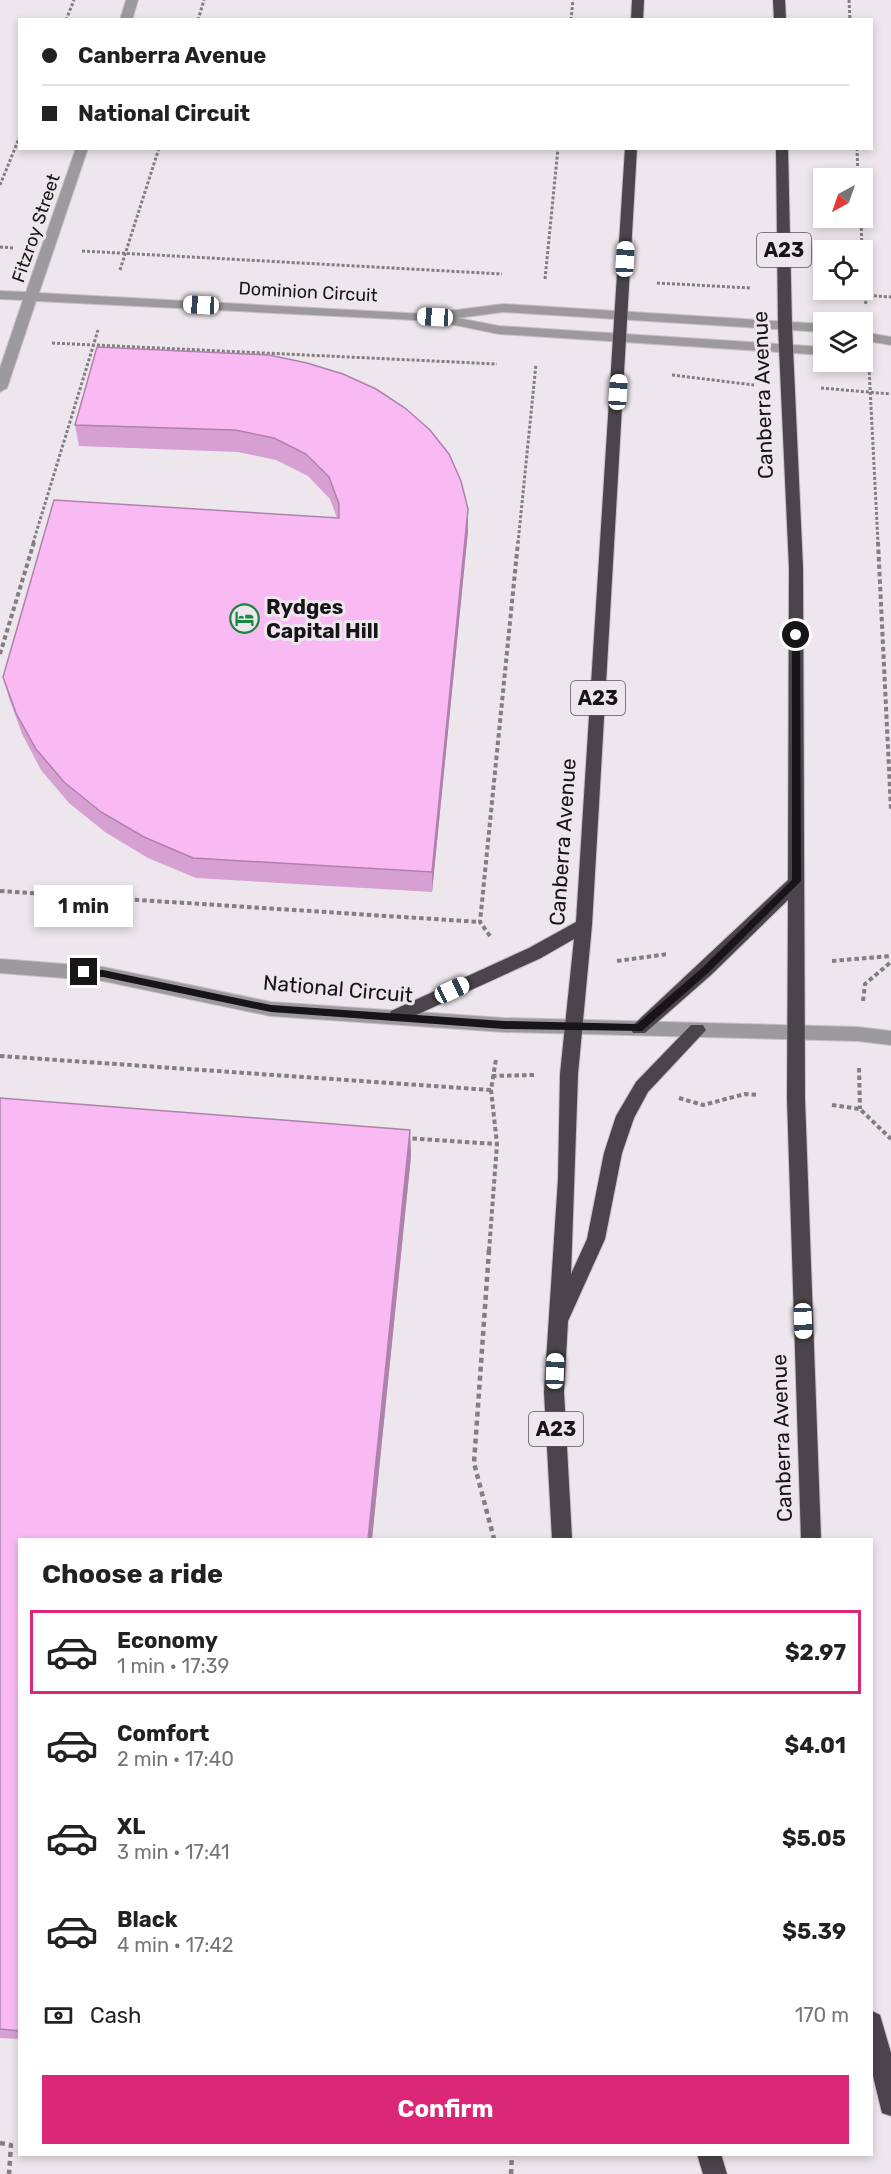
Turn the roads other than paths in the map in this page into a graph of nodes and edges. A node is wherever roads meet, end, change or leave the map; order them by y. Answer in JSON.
{"nodes":[{"id":1,"x":132,"y":0,"type":"edge"},
{"id":2,"x":638,"y":0,"type":"edge"},
{"id":3,"x":779,"y":0,"type":"edge"},
{"id":4,"x":127,"y":18,"type":"edge"},
{"id":5,"x":637,"y":18,"type":"edge"},
{"id":6,"x":780,"y":18,"type":"edge"},
{"id":7,"x":81,"y":150,"type":"edge"},
{"id":8,"x":631,"y":150,"type":"edge"},
{"id":9,"x":782,"y":150,"type":"edge"},
{"id":10,"x":0,"y":294,"type":"edge"},
{"id":11,"x":32,"y":297,"type":"junction"},
{"id":12,"x":622,"y":315,"type":"junction"},
{"id":13,"x":435,"y":317,"type":"junction"},
{"id":14,"x":785,"y":326,"type":"junction"},
{"id":15,"x":813,"y":327,"type":"edge"},
{"id":16,"x":621,"y":338,"type":"junction"},
{"id":17,"x":873,"y":338,"type":"edge"},
{"id":18,"x":891,"y":341,"type":"edge"},
{"id":19,"x":891,"y":347,"type":"edge"},
{"id":20,"x":786,"y":348,"type":"junction"},
{"id":21,"x":873,"y":348,"type":"edge"},
{"id":22,"x":813,"y":350,"type":"edge"},
{"id":23,"x":0,"y":388,"type":"edge"},
{"id":24,"x":796,"y":881,"type":"junction"},
{"id":25,"x":584,"y":925,"type":"junction"},
{"id":26,"x":0,"y":966,"type":"edge"},
{"id":27,"x":397,"y":1016,"type":"junction"},
{"id":28,"x":573,"y":1026,"type":"junction"},
{"id":29,"x":639,"y":1028,"type":"junction"},
{"id":30,"x":697,"y":1030,"type":"junction"},
{"id":31,"x":797,"y":1032,"type":"junction"},
{"id":32,"x":891,"y":1038,"type":"edge"},
{"id":33,"x":557,"y":1325,"type":"junction"},
{"id":34,"x":562,"y":1538,"type":"edge"},
{"id":35,"x":811,"y":1538,"type":"edge"},
{"id":36,"x":873,"y":2027,"type":"edge"},
{"id":37,"x":891,"y":2104,"type":"edge"},
{"id":38,"x":710,"y":2156,"type":"edge"},
{"id":39,"x":715,"y":2174,"type":"edge"}],
"edges":[{"from":1,"to":4,"type":"street"},
{"from":2,"to":5,"type":"highway"},
{"from":3,"to":6,"type":"highway"},
{"from":7,"to":11,"type":"street","name":"Fitzroy Street"},
{"from":8,"to":12,"type":"highway","name":"Canberra Avenue","number":"A23"},
{"from":9,"to":14,"type":"highway","name":"Canberra Avenue","number":"A23"},
{"from":10,"to":11,"type":"street","name":"Dominion Circuit"},
{"from":11,"to":13,"type":"street","name":"Dominion Circuit"},
{"from":11,"to":23,"type":"street","name":"Fitzroy Street"},
{"from":12,"to":13,"type":"street","name":"Dominion Circuit"},
{"from":12,"to":14,"type":"street","name":"Dominion Circuit"},
{"from":12,"to":16,"type":"highway","name":"Canberra Avenue","number":"A23"},
{"from":13,"to":16,"type":"street","name":"Dominion Circuit"},
{"from":14,"to":15,"type":"street","name":"Dominion Circuit"},
{"from":14,"to":20,"type":"highway","name":"Canberra Avenue","number":"A23"},
{"from":16,"to":20,"type":"street","name":"Dominion Circuit"},
{"from":16,"to":25,"type":"highway","name":"Canberra Avenue","number":"A23"},
{"from":17,"to":18,"type":"street"},
{"from":19,"to":21,"type":"street"},
{"from":20,"to":22,"type":"street","name":"Dominion Circuit"},
{"from":20,"to":24,"type":"highway","name":"Canberra Avenue","number":"A23"},
{"from":24,"to":29,"type":"highway"},
{"from":24,"to":31,"type":"highway","name":"Canberra Avenue","number":"A23"},
{"from":25,"to":27,"type":"highway"},
{"from":25,"to":28,"type":"highway","name":"Canberra Avenue","number":"A23"},
{"from":26,"to":27,"type":"street","name":"National Circuit"},
{"from":27,"to":28,"type":"street","name":"National Circuit"},
{"from":28,"to":29,"type":"street","name":"National Circuit"},
{"from":28,"to":33,"type":"highway","name":"Canberra Avenue","number":"A23"},
{"from":29,"to":30,"type":"street","name":"National Circuit"},
{"from":30,"to":31,"type":"street","name":"National Circuit"},
{"from":30,"to":33,"type":"highway"},
{"from":31,"to":32,"type":"street","name":"National Circuit"},
{"from":31,"to":35,"type":"highway","name":"Canberra Avenue","number":"A23"},
{"from":33,"to":34,"type":"highway","name":"Canberra Avenue","number":"A23"},
{"from":36,"to":37,"type":"highway"},
{"from":38,"to":39,"type":"highway"}]}
